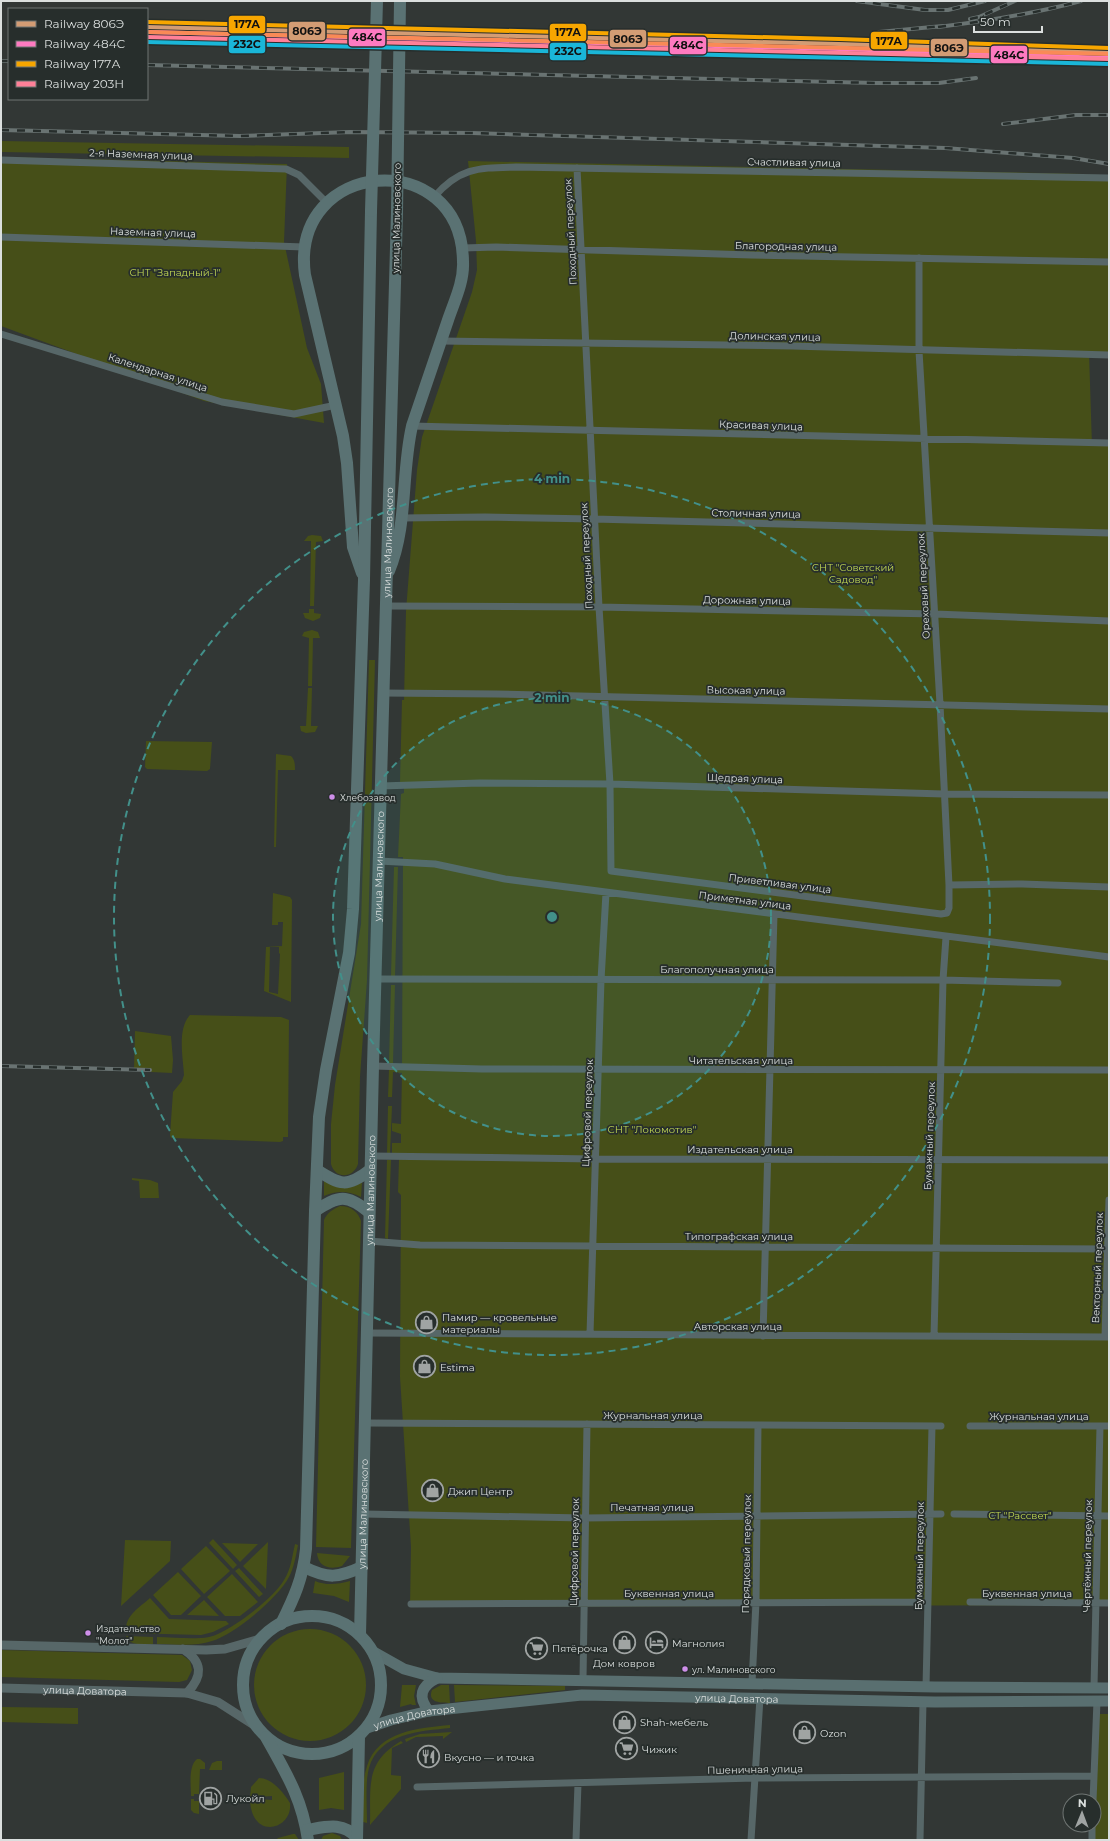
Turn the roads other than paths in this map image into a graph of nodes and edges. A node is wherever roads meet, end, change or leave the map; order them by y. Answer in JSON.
{"nodes":[{"id":1,"x":377,"y":1,"type":"edge"},
{"id":2,"x":400,"y":1,"type":"edge"},
{"id":3,"x":1,"y":160,"type":"edge"},
{"id":4,"x":577,"y":168,"type":"junction"},
{"id":5,"x":1109,"y":178,"type":"edge"},
{"id":6,"x":434,"y":197,"type":"junction"},
{"id":7,"x":327,"y":203,"type":"junction"},
{"id":8,"x":1,"y":237,"type":"edge"},
{"id":9,"x":304,"y":247,"type":"junction"},
{"id":10,"x":463,"y":248,"type":"junction"},
{"id":11,"x":582,"y":249,"type":"junction"},
{"id":12,"x":919,"y":258,"type":"junction"},
{"id":13,"x":1109,"y":262,"type":"edge"},
{"id":14,"x":1,"y":334,"type":"edge"},
{"id":15,"x":441,"y":341,"type":"junction"},
{"id":16,"x":585,"y":342,"type":"junction"},
{"id":17,"x":919,"y":351,"type":"junction"},
{"id":18,"x":1109,"y":355,"type":"edge"},
{"id":19,"x":336,"y":406,"type":"junction"},
{"id":20,"x":412,"y":426,"type":"junction"},
{"id":21,"x":591,"y":431,"type":"junction"},
{"id":22,"x":925,"y":440,"type":"junction"},
{"id":23,"x":1109,"y":443,"type":"edge"},
{"id":24,"x":402,"y":518,"type":"junction"},
{"id":25,"x":594,"y":519,"type":"junction"},
{"id":26,"x":930,"y":527,"type":"junction"},
{"id":27,"x":1109,"y":533,"type":"edge"},
{"id":28,"x":386,"y":579,"type":"junction"},
{"id":29,"x":364,"y":580,"type":"junction"},
{"id":30,"x":385,"y":606,"type":"junction"},
{"id":31,"x":599,"y":607,"type":"junction"},
{"id":32,"x":935,"y":614,"type":"junction"},
{"id":33,"x":1109,"y":621,"type":"edge"},
{"id":34,"x":382,"y":693,"type":"junction"},
{"id":35,"x":604,"y":697,"type":"junction"},
{"id":36,"x":940,"y":704,"type":"junction"},
{"id":37,"x":1109,"y":710,"type":"edge"},
{"id":38,"x":610,"y":784,"type":"junction"},
{"id":39,"x":380,"y":786,"type":"junction"},
{"id":40,"x":943,"y":794,"type":"junction"},
{"id":41,"x":1109,"y":795,"type":"edge"},
{"id":42,"x":379,"y":861,"type":"junction"},
{"id":43,"x":611,"y":871,"type":"joint"},
{"id":44,"x":948,"y":885,"type":"junction"},
{"id":45,"x":1109,"y":887,"type":"edge"},
{"id":46,"x":606,"y":893,"type":"junction"},
{"id":47,"x":947,"y":913,"type":"joint"},
{"id":48,"x":774,"y":914,"type":"junction"},
{"id":49,"x":946,"y":937,"type":"junction"},
{"id":50,"x":1109,"y":957,"type":"edge"},
{"id":51,"x":376,"y":979,"type":"junction"},
{"id":52,"x":772,"y":979,"type":"junction"},
{"id":53,"x":601,"y":980,"type":"junction"},
{"id":54,"x":943,"y":980,"type":"junction"},
{"id":55,"x":1058,"y":983,"type":"dead end"},
{"id":56,"x":373,"y":1066,"type":"junction"},
{"id":57,"x":599,"y":1069,"type":"junction"},
{"id":58,"x":942,"y":1069,"type":"junction"},
{"id":59,"x":770,"y":1070,"type":"junction"},
{"id":60,"x":1109,"y":1070,"type":"edge"},
{"id":61,"x":371,"y":1156,"type":"junction"},
{"id":62,"x":595,"y":1159,"type":"junction"},
{"id":63,"x":768,"y":1159,"type":"junction"},
{"id":64,"x":938,"y":1159,"type":"junction"},
{"id":65,"x":1109,"y":1160,"type":"edge"},
{"id":66,"x":317,"y":1170,"type":"junction"},
{"id":67,"x":370,"y":1170,"type":"junction"},
{"id":68,"x":1109,"y":1200,"type":"edge"},
{"id":69,"x":315,"y":1211,"type":"junction"},
{"id":70,"x":369,"y":1212,"type":"junction"},
{"id":71,"x":369,"y":1241,"type":"junction"},
{"id":72,"x":592,"y":1246,"type":"junction"},
{"id":73,"x":765,"y":1246,"type":"junction"},
{"id":74,"x":936,"y":1248,"type":"junction"},
{"id":75,"x":1108,"y":1249,"type":"edge"},
{"id":76,"x":366,"y":1333,"type":"junction"},
{"id":77,"x":590,"y":1334,"type":"junction"},
{"id":78,"x":763,"y":1336,"type":"junction"},
{"id":79,"x":934,"y":1336,"type":"junction"},
{"id":80,"x":1107,"y":1337,"type":"edge"},
{"id":81,"x":365,"y":1423,"type":"junction"},
{"id":82,"x":587,"y":1424,"type":"junction"},
{"id":83,"x":758,"y":1425,"type":"junction"},
{"id":84,"x":932,"y":1426,"type":"junction"},
{"id":85,"x":941,"y":1426,"type":"dead end"},
{"id":86,"x":970,"y":1426,"type":"dead end"},
{"id":87,"x":1100,"y":1426,"type":"junction"},
{"id":88,"x":1109,"y":1426,"type":"edge"},
{"id":89,"x":363,"y":1514,"type":"junction"},
{"id":90,"x":930,"y":1514,"type":"junction"},
{"id":91,"x":942,"y":1514,"type":"dead end"},
{"id":92,"x":954,"y":1514,"type":"dead end"},
{"id":93,"x":1098,"y":1516,"type":"junction"},
{"id":94,"x":1109,"y":1516,"type":"edge"},
{"id":95,"x":757,"y":1517,"type":"junction"},
{"id":96,"x":584,"y":1518,"type":"junction"},
{"id":97,"x":304,"y":1567,"type":"junction"},
{"id":98,"x":362,"y":1567,"type":"junction"},
{"id":99,"x":756,"y":1602,"type":"junction"},
{"id":100,"x":927,"y":1602,"type":"junction"},
{"id":101,"x":970,"y":1602,"type":"dead end"},
{"id":102,"x":1097,"y":1603,"type":"junction"},
{"id":103,"x":1109,"y":1603,"type":"edge"},
{"id":104,"x":410,"y":1604,"type":"dead end"},
{"id":105,"x":583,"y":1604,"type":"junction"},
{"id":106,"x":281,"y":1624,"type":"junction"},
{"id":107,"x":360,"y":1636,"type":"junction"},
{"id":108,"x":260,"y":1639,"type":"junction"},
{"id":109,"x":1,"y":1645,"type":"edge"},
{"id":110,"x":183,"y":1650,"type":"junction"},
{"id":111,"x":372,"y":1651,"type":"junction"},
{"id":112,"x":437,"y":1678,"type":"junction"},
{"id":113,"x":583,"y":1680,"type":"junction"},
{"id":114,"x":752,"y":1683,"type":"junction"},
{"id":115,"x":926,"y":1687,"type":"junction"},
{"id":116,"x":1094,"y":1687,"type":"junction"},
{"id":117,"x":1,"y":1688,"type":"edge"},
{"id":118,"x":1109,"y":1688,"type":"edge"},
{"id":119,"x":187,"y":1693,"type":"junction"},
{"id":120,"x":760,"y":1698,"type":"junction"},
{"id":121,"x":1097,"y":1701,"type":"junction"},
{"id":122,"x":1109,"y":1701,"type":"edge"},
{"id":123,"x":923,"y":1702,"type":"junction"},
{"id":124,"x":429,"y":1712,"type":"junction"},
{"id":125,"x":257,"y":1727,"type":"junction"},
{"id":126,"x":363,"y":1732,"type":"junction"},
{"id":127,"x":266,"y":1737,"type":"junction"},
{"id":128,"x":1094,"y":1776,"type":"junction"},
{"id":129,"x":755,"y":1778,"type":"junction"},
{"id":130,"x":921,"y":1778,"type":"junction"},
{"id":131,"x":578,"y":1784,"type":"junction"},
{"id":132,"x":417,"y":1787,"type":"dead end"},
{"id":133,"x":1093,"y":1793,"type":"edge"},
{"id":134,"x":307,"y":1835,"type":"edge"},
{"id":135,"x":357,"y":1839,"type":"edge"},
{"id":136,"x":576,"y":1840,"type":"edge"},
{"id":137,"x":751,"y":1840,"type":"edge"},
{"id":138,"x":920,"y":1840,"type":"edge"}],
"edges":[{"from":1,"to":29,"type":"highway","bridge":true},
{"from":2,"to":28,"type":"highway","name":"улица Малиновского","bridge":true},
{"from":3,"to":7,"type":"street","name":"2-я Наземная улица"},
{"from":4,"to":5,"type":"street","name":"Счастливая улица"},
{"from":4,"to":6,"type":"street","name":"Счастливая улица"},
{"from":4,"to":11,"type":"street","name":"Походный переулок"},
{"from":6,"to":7,"type":"highway"},
{"from":6,"to":10,"type":"highway"},
{"from":7,"to":9,"type":"highway"},
{"from":8,"to":9,"type":"street","name":"Наземная улица"},
{"from":9,"to":19,"type":"highway"},
{"from":10,"to":11,"type":"street","name":"Благородная улица"},
{"from":10,"to":15,"type":"highway"},
{"from":11,"to":12,"type":"street","name":"Благородная улица"},
{"from":11,"to":16,"type":"street","name":"Походный переулок"},
{"from":12,"to":13,"type":"street","name":"Благородная улица"},
{"from":12,"to":17,"type":"street","name":"Ореховый переулок"},
{"from":14,"to":19,"type":"street","name":"Календарная улица"},
{"from":15,"to":16,"type":"street","name":"Долинская улица"},
{"from":15,"to":20,"type":"highway"},
{"from":16,"to":17,"type":"street","name":"Долинская улица"},
{"from":16,"to":21,"type":"street","name":"Походный переулок"},
{"from":17,"to":18,"type":"street","name":"Долинская улица"},
{"from":17,"to":22,"type":"street","name":"Ореховый переулок"},
{"from":19,"to":29,"type":"highway"},
{"from":20,"to":21,"type":"street","name":"Красивая улица"},
{"from":20,"to":24,"type":"highway"},
{"from":21,"to":22,"type":"street","name":"Красивая улица"},
{"from":21,"to":25,"type":"street","name":"Походный переулок"},
{"from":22,"to":23,"type":"street","name":"Красивая улица"},
{"from":22,"to":26,"type":"street","name":"Ореховый переулок"},
{"from":24,"to":25,"type":"street","name":"Столичная улица"},
{"from":24,"to":28,"type":"highway"},
{"from":25,"to":26,"type":"street","name":"Столичная улица"},
{"from":25,"to":31,"type":"street","name":"Походный переулок"},
{"from":26,"to":27,"type":"street","name":"Столичная улица"},
{"from":26,"to":32,"type":"street","name":"Ореховый переулок"},
{"from":28,"to":30,"type":"highway","name":"улица Малиновского"},
{"from":29,"to":66,"type":"highway"},
{"from":30,"to":31,"type":"street","name":"Дорожная улица"},
{"from":30,"to":34,"type":"highway","name":"улица Малиновского"},
{"from":31,"to":32,"type":"street","name":"Дорожная улица"},
{"from":31,"to":35,"type":"street","name":"Походный переулок"},
{"from":32,"to":33,"type":"street","name":"Дорожная улица"},
{"from":32,"to":36,"type":"street","name":"Ореховый переулок"},
{"from":34,"to":35,"type":"street","name":"Высокая улица"},
{"from":34,"to":39,"type":"highway","name":"улица Малиновского"},
{"from":35,"to":36,"type":"street","name":"Высокая улица"},
{"from":35,"to":38,"type":"street","name":"Походный переулок"},
{"from":36,"to":37,"type":"street","name":"Высокая улица"},
{"from":36,"to":40,"type":"street","name":"Ореховый переулок"},
{"from":38,"to":39,"type":"street","name":"Щедрая улица"},
{"from":38,"to":40,"type":"street","name":"Щедрая улица"},
{"from":38,"to":43,"type":"street","name":"Походный переулок"},
{"from":39,"to":42,"type":"highway","name":"улица Малиновского"},
{"from":40,"to":41,"type":"street","name":"Щедрая улица"},
{"from":40,"to":44,"type":"street","name":"Ореховый переулок"},
{"from":42,"to":46,"type":"street","name":"Приметная улица"},
{"from":42,"to":51,"type":"highway","name":"улица Малиновского"},
{"from":43,"to":47,"type":"street","name":"Приветливая улица"},
{"from":44,"to":45,"type":"street"},
{"from":44,"to":47,"type":"street","name":"Ореховый переулок"},
{"from":46,"to":48,"type":"street","name":"Приметная улица"},
{"from":46,"to":53,"type":"street","name":"Цифровой переулок"},
{"from":48,"to":49,"type":"street","name":"Приметная улица"},
{"from":48,"to":52,"type":"street"},
{"from":49,"to":50,"type":"street","name":"Приметная улица"},
{"from":49,"to":54,"type":"street","name":"Бумажный переулок"},
{"from":51,"to":53,"type":"street","name":"Благополучная улица"},
{"from":51,"to":56,"type":"highway","name":"улица Малиновского"},
{"from":52,"to":53,"type":"street","name":"Благополучная улица"},
{"from":52,"to":54,"type":"street","name":"Благополучная улица"},
{"from":52,"to":59,"type":"street"},
{"from":53,"to":57,"type":"street","name":"Цифровой переулок"},
{"from":54,"to":55,"type":"street","name":"Благополучная улица"},
{"from":54,"to":58,"type":"street","name":"Бумажный переулок"},
{"from":56,"to":57,"type":"street","name":"Читательская улица"},
{"from":56,"to":61,"type":"highway","name":"улица Малиновского"},
{"from":57,"to":59,"type":"street","name":"Читательская улица"},
{"from":57,"to":62,"type":"street","name":"Цифровой переулок"},
{"from":58,"to":59,"type":"street","name":"Читательская улица"},
{"from":58,"to":60,"type":"street","name":"Читательская улица"},
{"from":58,"to":64,"type":"street","name":"Бумажный переулок"},
{"from":59,"to":63,"type":"street"},
{"from":61,"to":62,"type":"street","name":"Издательская улица"},
{"from":61,"to":67,"type":"highway","name":"улица Малиновского"},
{"from":62,"to":63,"type":"street","name":"Издательская улица"},
{"from":62,"to":72,"type":"street","name":"Цифровой переулок"},
{"from":63,"to":64,"type":"street","name":"Издательская улица"},
{"from":63,"to":73,"type":"street"},
{"from":64,"to":65,"type":"street","name":"Издательская улица"},
{"from":64,"to":74,"type":"street","name":"Бумажный переулок"},
{"from":66,"to":67,"type":"highway"},
{"from":66,"to":69,"type":"highway"},
{"from":67,"to":70,"type":"highway","name":"улица Малиновского"},
{"from":68,"to":75,"type":"street","name":"Векторный переулок"},
{"from":69,"to":70,"type":"highway"},
{"from":69,"to":97,"type":"highway"},
{"from":70,"to":71,"type":"highway","name":"улица Малиновского"},
{"from":71,"to":72,"type":"street","name":"Типографская улица"},
{"from":71,"to":76,"type":"highway","name":"улица Малиновского"},
{"from":72,"to":73,"type":"street","name":"Типографская улица"},
{"from":72,"to":77,"type":"street","name":"Цифровой переулок"},
{"from":73,"to":74,"type":"street","name":"Типографская улица"},
{"from":73,"to":78,"type":"street"},
{"from":74,"to":75,"type":"street","name":"Типографская улица"},
{"from":74,"to":79,"type":"street","name":"Бумажный переулок"},
{"from":75,"to":80,"type":"street","name":"Векторный переулок"},
{"from":76,"to":77,"type":"street","name":"Авторская улица"},
{"from":76,"to":81,"type":"highway","name":"улица Малиновского"},
{"from":77,"to":78,"type":"street","name":"Авторская улица"},
{"from":78,"to":79,"type":"street","name":"Авторская улица"},
{"from":79,"to":80,"type":"street","name":"Авторская улица"},
{"from":81,"to":82,"type":"street","name":"Журнальная улица"},
{"from":81,"to":89,"type":"highway","name":"улица Малиновского"},
{"from":82,"to":83,"type":"street","name":"Журнальная улица"},
{"from":82,"to":96,"type":"street","name":"Цифровой переулок"},
{"from":83,"to":84,"type":"street","name":"Журнальная улица"},
{"from":83,"to":95,"type":"street","name":"Порядковый переулок"},
{"from":84,"to":85,"type":"street","name":"Журнальная улица"},
{"from":84,"to":90,"type":"street","name":"Бумажный переулок"},
{"from":86,"to":87,"type":"street","name":"Журнальная улица"},
{"from":87,"to":88,"type":"street","name":"Журнальная улица"},
{"from":87,"to":93,"type":"street","name":"Чертёжный переулок"},
{"from":89,"to":96,"type":"street","name":"Печатная улица"},
{"from":89,"to":98,"type":"highway","name":"улица Малиновского"},
{"from":90,"to":91,"type":"street","name":"Печатная улица"},
{"from":90,"to":95,"type":"street","name":"Печатная улица"},
{"from":90,"to":100,"type":"street","name":"Бумажный переулок"},
{"from":92,"to":93,"type":"street"},
{"from":93,"to":94,"type":"street"},
{"from":93,"to":102,"type":"street","name":"Чертёжный переулок"},
{"from":95,"to":96,"type":"street","name":"Печатная улица"},
{"from":95,"to":99,"type":"street","name":"Порядковый переулок"},
{"from":96,"to":105,"type":"street","name":"Цифровой переулок"},
{"from":97,"to":98,"type":"highway"},
{"from":97,"to":106,"type":"highway"},
{"from":98,"to":107,"type":"highway","name":"улица Малиновского"},
{"from":99,"to":100,"type":"street","name":"Буквенная улица"},
{"from":99,"to":105,"type":"street","name":"Буквенная улица"},
{"from":99,"to":114,"type":"street","name":"Порядковый переулок"},
{"from":100,"to":115,"type":"street","name":"Бумажный переулок"},
{"from":101,"to":102,"type":"street","name":"Буквенная улица"},
{"from":102,"to":103,"type":"street","name":"Буквенная улица"},
{"from":102,"to":116,"type":"street","name":"Чертёжный переулок"},
{"from":104,"to":105,"type":"street","name":"Буквенная улица"},
{"from":105,"to":113,"type":"street","name":"Цифровой переулок"},
{"from":106,"to":107,"type":"highway"},
{"from":106,"to":108,"type":"highway"},
{"from":107,"to":111,"type":"highway"},
{"from":108,"to":110,"type":"street"},
{"from":108,"to":125,"type":"highway"},
{"from":109,"to":110,"type":"street"},
{"from":110,"to":119,"type":"street"},
{"from":111,"to":112,"type":"main road","name":"улица Доватора"},
{"from":111,"to":126,"type":"highway"},
{"from":112,"to":113,"type":"main road","name":"улица Доватора"},
{"from":112,"to":124,"type":"main road"},
{"from":113,"to":114,"type":"main road","name":"улица Доватора"},
{"from":114,"to":115,"type":"main road","name":"улица Доватора"},
{"from":115,"to":116,"type":"main road","name":"улица Доватора"},
{"from":116,"to":118,"type":"main road","name":"улица Доватора"},
{"from":117,"to":119,"type":"street","name":"улица Доватора"},
{"from":119,"to":125,"type":"street","name":"улица Доватора"},
{"from":120,"to":123,"type":"main road","name":"улица Доватора"},
{"from":120,"to":124,"type":"main road","name":"улица Доватора"},
{"from":120,"to":129,"type":"street"},
{"from":121,"to":122,"type":"main road","name":"улица Доватора"},
{"from":121,"to":123,"type":"main road","name":"улица Доватора"},
{"from":121,"to":128,"type":"street"},
{"from":123,"to":130,"type":"street"},
{"from":124,"to":126,"type":"main road","name":"улица Доватора"},
{"from":125,"to":127,"type":"highway"},
{"from":126,"to":127,"type":"highway"},
{"from":126,"to":135,"type":"highway"},
{"from":127,"to":134,"type":"highway"},
{"from":128,"to":130,"type":"street","name":"Пшеничная улица"},
{"from":128,"to":133,"type":"street"},
{"from":129,"to":130,"type":"street","name":"Пшеничная улица"},
{"from":129,"to":131,"type":"street","name":"Пшеничная улица"},
{"from":129,"to":137,"type":"street"},
{"from":130,"to":138,"type":"street"},
{"from":131,"to":132,"type":"street","name":"Пшеничная улица"},
{"from":131,"to":136,"type":"street"},
{"from":134,"to":135,"type":"highway"}]}
